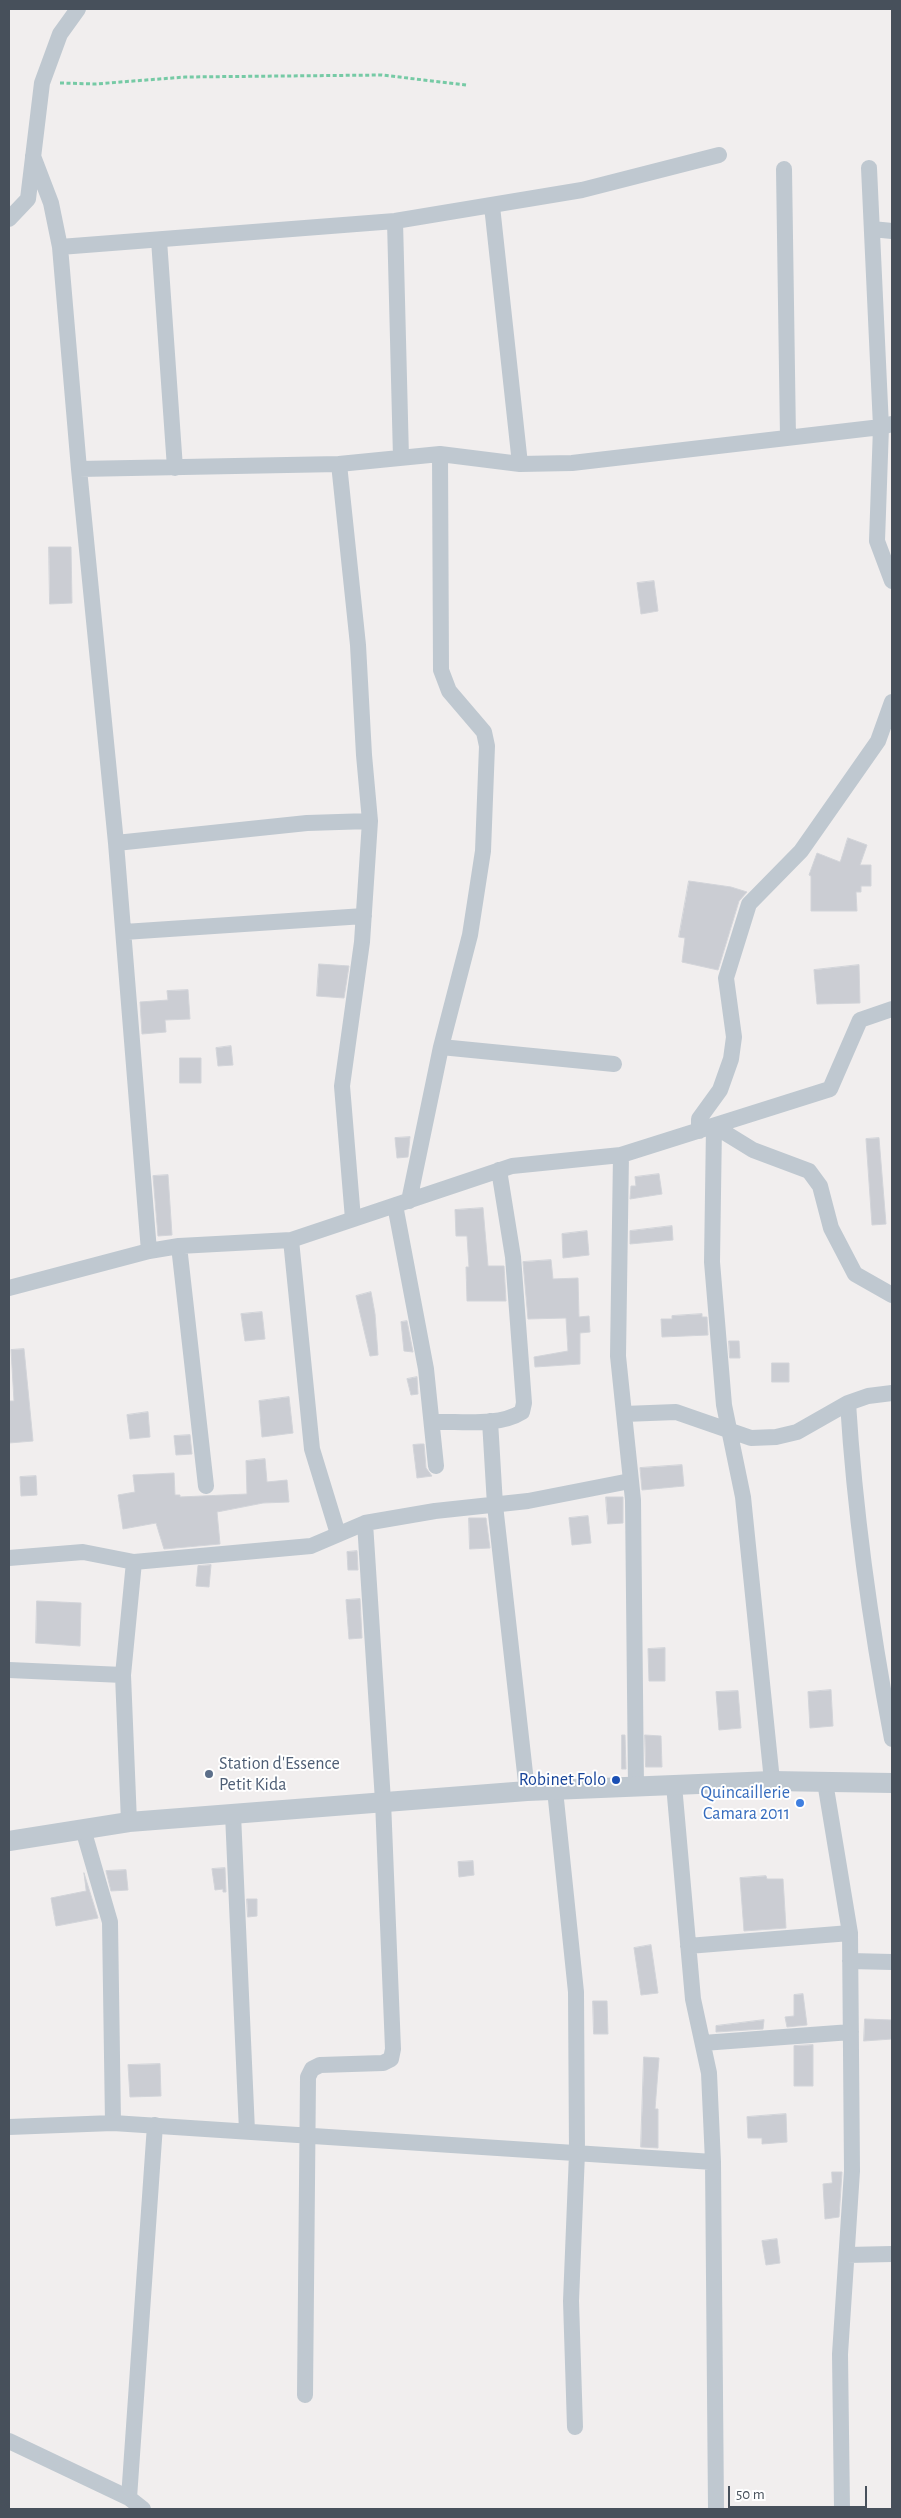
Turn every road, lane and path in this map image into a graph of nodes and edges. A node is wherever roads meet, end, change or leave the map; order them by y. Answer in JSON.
{"nodes":[{"id":1,"x":78,"y":9,"type":"edge"},
{"id":2,"x":42,"y":83,"type":"junction"},
{"id":3,"x":466,"y":85,"type":"dead end"},
{"id":4,"x":33,"y":156,"type":"junction"},
{"id":5,"x":719,"y":156,"type":"dead end"},
{"id":6,"x":869,"y":168,"type":"dead end"},
{"id":7,"x":784,"y":169,"type":"dead end"},
{"id":8,"x":492,"y":206,"type":"junction"},
{"id":9,"x":9,"y":219,"type":"edge"},
{"id":10,"x":395,"y":221,"type":"junction"},
{"id":11,"x":872,"y":229,"type":"junction"},
{"id":12,"x":892,"y":231,"type":"edge"},
{"id":13,"x":159,"y":240,"type":"junction"},
{"id":14,"x":60,"y":247,"type":"junction"},
{"id":15,"x":887,"y":426,"type":"edge"},
{"id":16,"x":788,"y":438,"type":"junction"},
{"id":17,"x":440,"y":454,"type":"junction"},
{"id":18,"x":401,"y":458,"type":"junction"},
{"id":19,"x":340,"y":464,"type":"junction"},
{"id":20,"x":520,"y":464,"type":"junction"},
{"id":21,"x":175,"y":468,"type":"junction"},
{"id":22,"x":79,"y":469,"type":"junction"},
{"id":23,"x":892,"y":581,"type":"edge"},
{"id":24,"x":892,"y":702,"type":"edge"},
{"id":25,"x":370,"y":821,"type":"junction"},
{"id":26,"x":116,"y":843,"type":"junction"},
{"id":27,"x":364,"y":916,"type":"junction"},
{"id":28,"x":124,"y":932,"type":"junction"},
{"id":29,"x":892,"y":1009,"type":"edge"},
{"id":30,"x":441,"y":1047,"type":"junction"},
{"id":31,"x":614,"y":1064,"type":"dead end"},
{"id":32,"x":706,"y":1128,"type":"junction"},
{"id":33,"x":621,"y":1156,"type":"junction"},
{"id":34,"x":499,"y":1170,"type":"junction"},
{"id":35,"x":402,"y":1203,"type":"junction"},
{"id":36,"x":353,"y":1219,"type":"junction"},
{"id":37,"x":290,"y":1240,"type":"junction"},
{"id":38,"x":179,"y":1246,"type":"junction"},
{"id":39,"x":149,"y":1251,"type":"junction"},
{"id":40,"x":9,"y":1288,"type":"edge"},
{"id":41,"x":892,"y":1295,"type":"edge"},
{"id":42,"x":892,"y":1393,"type":"edge"},
{"id":43,"x":848,"y":1403,"type":"junction"},
{"id":44,"x":624,"y":1414,"type":"junction"},
{"id":45,"x":490,"y":1421,"type":"junction"},
{"id":46,"x":433,"y":1422,"type":"junction"},
{"id":47,"x":730,"y":1431,"type":"junction"},
{"id":48,"x":436,"y":1466,"type":"dead end"},
{"id":49,"x":630,"y":1482,"type":"junction"},
{"id":50,"x":206,"y":1486,"type":"dead end"},
{"id":51,"x":495,"y":1505,"type":"junction"},
{"id":52,"x":365,"y":1523,"type":"junction"},
{"id":53,"x":338,"y":1534,"type":"junction"},
{"id":54,"x":9,"y":1558,"type":"edge"},
{"id":55,"x":134,"y":1562,"type":"junction"},
{"id":56,"x":9,"y":1670,"type":"edge"},
{"id":57,"x":123,"y":1675,"type":"junction"},
{"id":58,"x":892,"y":1739,"type":"edge"},
{"id":59,"x":772,"y":1781,"type":"junction"},
{"id":60,"x":825,"y":1782,"type":"junction"},
{"id":61,"x":892,"y":1783,"type":"edge"},
{"id":62,"x":674,"y":1785,"type":"junction"},
{"id":63,"x":636,"y":1786,"type":"junction"},
{"id":64,"x":556,"y":1790,"type":"junction"},
{"id":65,"x":527,"y":1791,"type":"junction"},
{"id":66,"x":383,"y":1802,"type":"junction"},
{"id":67,"x":233,"y":1814,"type":"junction"},
{"id":68,"x":129,"y":1822,"type":"junction"},
{"id":69,"x":83,"y":1829,"type":"junction"},
{"id":70,"x":9,"y":1841,"type":"edge"},
{"id":71,"x":850,"y":1933,"type":"junction"},
{"id":72,"x":688,"y":1946,"type":"junction"},
{"id":73,"x":850,"y":1960,"type":"junction"},
{"id":74,"x":892,"y":1962,"type":"edge"},
{"id":75,"x":851,"y":2032,"type":"junction"},
{"id":76,"x":703,"y":2043,"type":"junction"},
{"id":77,"x":113,"y":2122,"type":"junction"},
{"id":78,"x":154,"y":2125,"type":"junction"},
{"id":79,"x":9,"y":2127,"type":"edge"},
{"id":80,"x":246,"y":2131,"type":"junction"},
{"id":81,"x":309,"y":2136,"type":"junction"},
{"id":82,"x":578,"y":2153,"type":"junction"},
{"id":83,"x":713,"y":2162,"type":"junction"},
{"id":84,"x":847,"y":2254,"type":"junction"},
{"id":85,"x":892,"y":2254,"type":"edge"},
{"id":86,"x":306,"y":2395,"type":"dead end"},
{"id":87,"x":575,"y":2426,"type":"dead end"},
{"id":88,"x":9,"y":2441,"type":"edge"},
{"id":89,"x":129,"y":2498,"type":"junction"},
{"id":90,"x":143,"y":2509,"type":"edge"},
{"id":91,"x":716,"y":2509,"type":"edge"},
{"id":92,"x":842,"y":2509,"type":"edge"}],
"edges":[{"from":1,"to":2,"type":"street"},
{"from":2,"to":3,"type":"path"},
{"from":2,"to":4,"type":"street"},
{"from":4,"to":9,"type":"street"},
{"from":4,"to":14,"type":"street"},
{"from":5,"to":8,"type":"street"},
{"from":6,"to":11,"type":"street"},
{"from":7,"to":16,"type":"street"},
{"from":8,"to":10,"type":"street"},
{"from":8,"to":20,"type":"street"},
{"from":10,"to":13,"type":"street"},
{"from":10,"to":18,"type":"street"},
{"from":11,"to":12,"type":"street"},
{"from":11,"to":15,"type":"street"},
{"from":13,"to":14,"type":"street"},
{"from":13,"to":21,"type":"street"},
{"from":14,"to":22,"type":"street"},
{"from":15,"to":16,"type":"street"},
{"from":15,"to":23,"type":"street"},
{"from":16,"to":20,"type":"street"},
{"from":17,"to":18,"type":"street"},
{"from":17,"to":20,"type":"street"},
{"from":17,"to":30,"type":"street"},
{"from":18,"to":19,"type":"street"},
{"from":19,"to":21,"type":"street"},
{"from":19,"to":25,"type":"street"},
{"from":21,"to":22,"type":"street"},
{"from":22,"to":26,"type":"street"},
{"from":24,"to":32,"type":"street"},
{"from":25,"to":26,"type":"street"},
{"from":25,"to":27,"type":"street"},
{"from":26,"to":28,"type":"street"},
{"from":27,"to":28,"type":"street"},
{"from":27,"to":36,"type":"street"},
{"from":28,"to":39,"type":"street"},
{"from":29,"to":32,"type":"street"},
{"from":30,"to":31,"type":"street"},
{"from":30,"to":35,"type":"street"},
{"from":32,"to":33,"type":"street"},
{"from":32,"to":41,"type":"street"},
{"from":32,"to":47,"type":"street"},
{"from":33,"to":34,"type":"street"},
{"from":33,"to":44,"type":"street"},
{"from":34,"to":35,"type":"street"},
{"from":34,"to":45,"type":"street"},
{"from":35,"to":36,"type":"street"},
{"from":35,"to":46,"type":"street"},
{"from":36,"to":37,"type":"street"},
{"from":37,"to":38,"type":"street"},
{"from":37,"to":53,"type":"street"},
{"from":38,"to":39,"type":"street"},
{"from":38,"to":50,"type":"street"},
{"from":39,"to":40,"type":"street"},
{"from":42,"to":43,"type":"street"},
{"from":43,"to":47,"type":"street"},
{"from":43,"to":58,"type":"street"},
{"from":44,"to":47,"type":"street"},
{"from":44,"to":49,"type":"street"},
{"from":45,"to":46,"type":"street"},
{"from":45,"to":51,"type":"street"},
{"from":46,"to":48,"type":"street"},
{"from":47,"to":59,"type":"street"},
{"from":49,"to":51,"type":"street"},
{"from":49,"to":63,"type":"street"},
{"from":51,"to":52,"type":"street"},
{"from":51,"to":65,"type":"street"},
{"from":52,"to":53,"type":"street"},
{"from":52,"to":66,"type":"street"},
{"from":53,"to":55,"type":"street"},
{"from":54,"to":55,"type":"street"},
{"from":55,"to":57,"type":"street"},
{"from":56,"to":57,"type":"street"},
{"from":57,"to":68,"type":"street"},
{"from":59,"to":60,"type":"street"},
{"from":59,"to":62,"type":"street"},
{"from":60,"to":61,"type":"street"},
{"from":60,"to":71,"type":"street"},
{"from":62,"to":63,"type":"street"},
{"from":62,"to":72,"type":"street"},
{"from":63,"to":64,"type":"street"},
{"from":64,"to":65,"type":"street"},
{"from":64,"to":82,"type":"street"},
{"from":65,"to":66,"type":"street"},
{"from":66,"to":67,"type":"street"},
{"from":66,"to":81,"type":"street"},
{"from":67,"to":68,"type":"street"},
{"from":67,"to":80,"type":"street"},
{"from":68,"to":69,"type":"street"},
{"from":69,"to":70,"type":"street"},
{"from":69,"to":77,"type":"street"},
{"from":71,"to":72,"type":"street"},
{"from":71,"to":73,"type":"street"},
{"from":72,"to":76,"type":"street"},
{"from":73,"to":74,"type":"street"},
{"from":73,"to":75,"type":"street"},
{"from":75,"to":76,"type":"street"},
{"from":75,"to":84,"type":"street"},
{"from":76,"to":83,"type":"street"},
{"from":77,"to":78,"type":"street"},
{"from":77,"to":79,"type":"street"},
{"from":78,"to":80,"type":"street"},
{"from":78,"to":89,"type":"street"},
{"from":80,"to":81,"type":"street"},
{"from":81,"to":82,"type":"street"},
{"from":81,"to":86,"type":"street"},
{"from":82,"to":83,"type":"street"},
{"from":82,"to":87,"type":"street"},
{"from":83,"to":91,"type":"street"},
{"from":84,"to":85,"type":"street"},
{"from":84,"to":92,"type":"street"},
{"from":88,"to":89,"type":"street"},
{"from":89,"to":90,"type":"street"}]}
